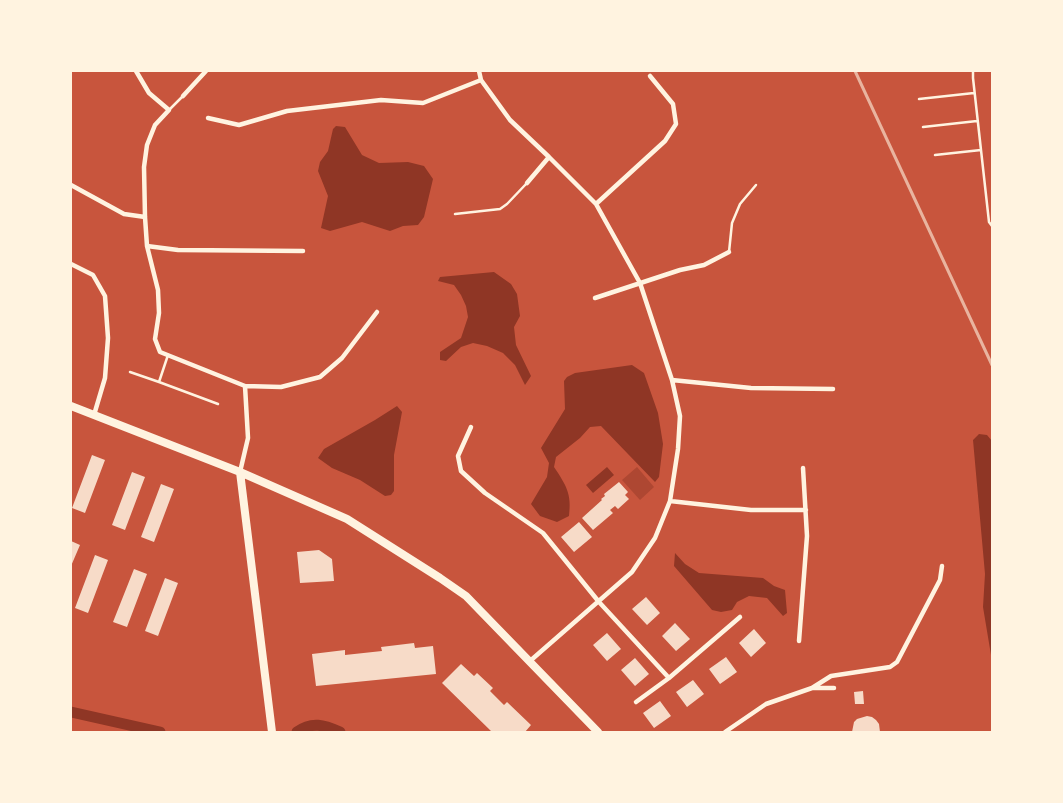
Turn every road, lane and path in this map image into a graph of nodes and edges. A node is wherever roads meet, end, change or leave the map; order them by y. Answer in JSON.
{"nodes":[{"id":1,"x":136,"y":71,"type":"edge"},
{"id":2,"x":206,"y":71,"type":"edge"},
{"id":3,"x":479,"y":71,"type":"edge"},
{"id":4,"x":973,"y":71,"type":"edge"},
{"id":5,"x":650,"y":76,"type":"dead end"},
{"id":6,"x":481,"y":80,"type":"junction"},
{"id":7,"x":974,"y":93,"type":"junction"},
{"id":8,"x":183,"y":96,"type":"joint"},
{"id":9,"x":919,"y":99,"type":"dead end"},
{"id":10,"x":169,"y":110,"type":"junction"},
{"id":11,"x":208,"y":118,"type":"dead end"},
{"id":12,"x":978,"y":120,"type":"junction"},
{"id":13,"x":923,"y":127,"type":"dead end"},
{"id":14,"x":981,"y":150,"type":"junction"},
{"id":15,"x":935,"y":155,"type":"dead end"},
{"id":16,"x":549,"y":157,"type":"junction"},
{"id":17,"x":527,"y":183,"type":"joint"},
{"id":18,"x":71,"y":185,"type":"edge"},
{"id":19,"x":756,"y":185,"type":"dead end"},
{"id":20,"x":596,"y":204,"type":"junction"},
{"id":21,"x":455,"y":214,"type":"dead end"},
{"id":22,"x":145,"y":217,"type":"junction"},
{"id":23,"x":992,"y":226,"type":"edge"},
{"id":24,"x":147,"y":246,"type":"junction"},
{"id":25,"x":304,"y":251,"type":"dead end"},
{"id":26,"x":729,"y":252,"type":"joint"},
{"id":27,"x":71,"y":264,"type":"edge"},
{"id":28,"x":640,"y":283,"type":"junction"},
{"id":29,"x":594,"y":298,"type":"dead end"},
{"id":30,"x":377,"y":312,"type":"dead end"},
{"id":31,"x":168,"y":355,"type":"junction"},
{"id":32,"x":130,"y":372,"type":"dead end"},
{"id":33,"x":672,"y":380,"type":"junction"},
{"id":34,"x":159,"y":382,"type":"junction"},
{"id":35,"x":245,"y":386,"type":"junction"},
{"id":36,"x":833,"y":389,"type":"dead end"},
{"id":37,"x":218,"y":404,"type":"dead end"},
{"id":38,"x":71,"y":406,"type":"edge"},
{"id":39,"x":94,"y":415,"type":"junction"},
{"id":40,"x":471,"y":427,"type":"dead end"},
{"id":41,"x":803,"y":468,"type":"dead end"},
{"id":42,"x":240,"y":472,"type":"junction"},
{"id":43,"x":670,"y":501,"type":"junction"},
{"id":44,"x":806,"y":510,"type":"junction"},
{"id":45,"x":942,"y":566,"type":"dead end"},
{"id":46,"x":599,"y":602,"type":"junction"},
{"id":47,"x":740,"y":617,"type":"dead end"},
{"id":48,"x":799,"y":641,"type":"dead end"},
{"id":49,"x":530,"y":661,"type":"junction"},
{"id":50,"x":669,"y":678,"type":"junction"},
{"id":51,"x":812,"y":688,"type":"junction"},
{"id":52,"x":834,"y":688,"type":"dead end"},
{"id":53,"x":636,"y":702,"type":"dead end"},
{"id":54,"x":272,"y":732,"type":"edge"},
{"id":55,"x":598,"y":732,"type":"edge"},
{"id":56,"x":725,"y":732,"type":"edge"}],
"edges":[{"from":1,"to":10,"type":"street"},
{"from":2,"to":8,"type":"street"},
{"from":3,"to":6,"type":"street"},
{"from":4,"to":7,"type":"lane"},
{"from":5,"to":20,"type":"street"},
{"from":6,"to":11,"type":"street"},
{"from":6,"to":16,"type":"street"},
{"from":7,"to":9,"type":"lane"},
{"from":7,"to":12,"type":"lane"},
{"from":8,"to":10,"type":"lane"},
{"from":10,"to":22,"type":"street"},
{"from":12,"to":13,"type":"lane"},
{"from":12,"to":14,"type":"lane"},
{"from":14,"to":15,"type":"lane"},
{"from":14,"to":23,"type":"lane"},
{"from":16,"to":17,"type":"street"},
{"from":16,"to":20,"type":"street"},
{"from":17,"to":21,"type":"lane"},
{"from":18,"to":22,"type":"street"},
{"from":19,"to":26,"type":"lane"},
{"from":20,"to":28,"type":"street"},
{"from":22,"to":24,"type":"street"},
{"from":24,"to":25,"type":"street"},
{"from":24,"to":31,"type":"street"},
{"from":26,"to":28,"type":"street"},
{"from":27,"to":39,"type":"street"},
{"from":28,"to":29,"type":"street"},
{"from":28,"to":33,"type":"street"},
{"from":30,"to":35,"type":"street"},
{"from":31,"to":34,"type":"lane"},
{"from":31,"to":35,"type":"street"},
{"from":32,"to":34,"type":"lane"},
{"from":33,"to":36,"type":"street"},
{"from":33,"to":43,"type":"street"},
{"from":34,"to":37,"type":"lane"},
{"from":35,"to":42,"type":"street"},
{"from":38,"to":39,"type":"main road"},
{"from":39,"to":42,"type":"main road"},
{"from":40,"to":46,"type":"street"},
{"from":41,"to":44,"type":"street"},
{"from":42,"to":49,"type":"main road"},
{"from":42,"to":54,"type":"main road"},
{"from":43,"to":44,"type":"street"},
{"from":43,"to":46,"type":"street"},
{"from":44,"to":48,"type":"street"},
{"from":45,"to":51,"type":"street"},
{"from":46,"to":49,"type":"street"},
{"from":46,"to":50,"type":"street"},
{"from":47,"to":50,"type":"street"},
{"from":49,"to":55,"type":"main road"},
{"from":50,"to":53,"type":"street"},
{"from":51,"to":52,"type":"street"},
{"from":51,"to":56,"type":"street"}]}
